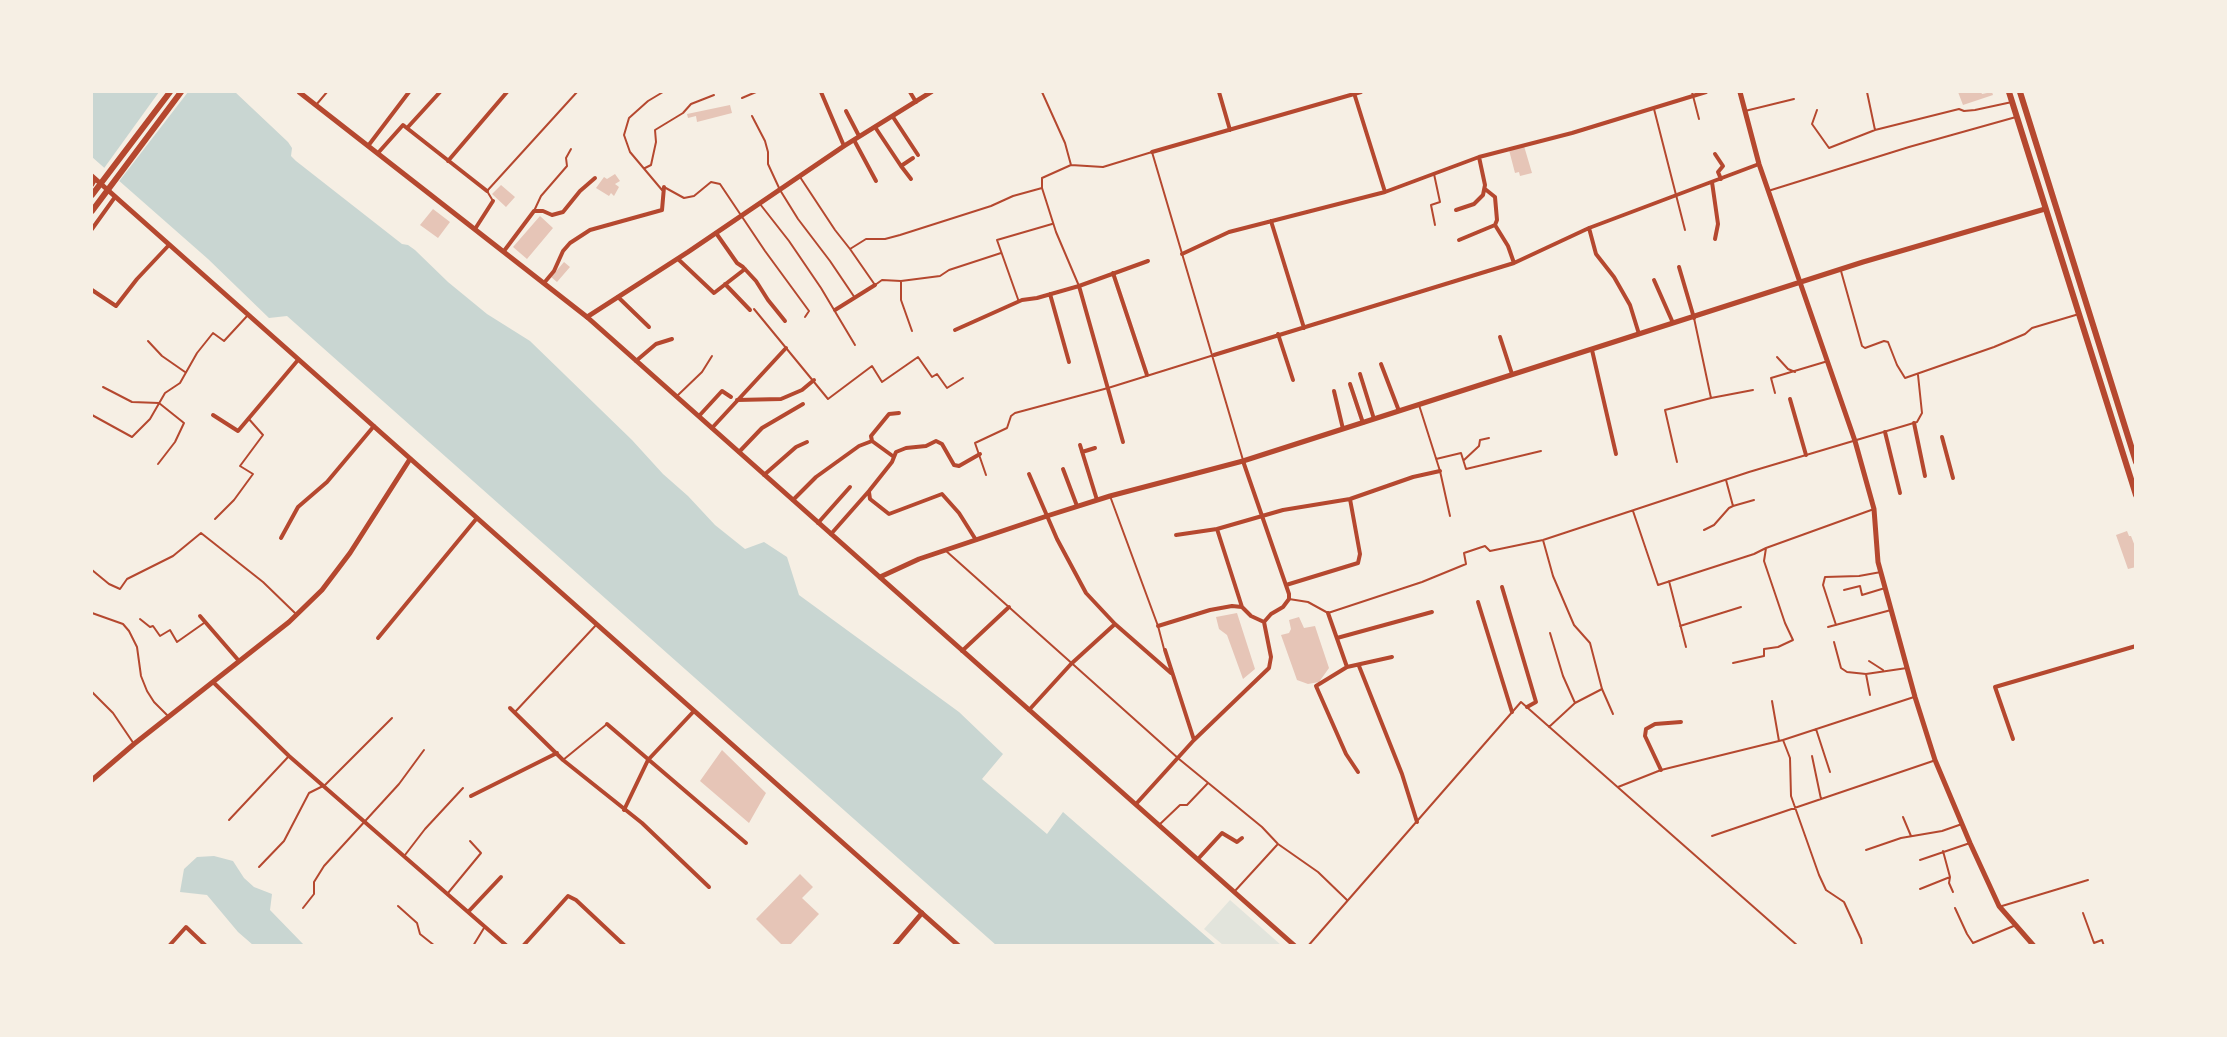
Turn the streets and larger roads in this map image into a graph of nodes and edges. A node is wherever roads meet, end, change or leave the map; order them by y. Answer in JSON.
{"nodes":[{"id":1,"x":170,"y":92,"type":"edge"},
{"id":2,"x":181,"y":92,"type":"edge"},
{"id":3,"x":299,"y":92,"type":"edge"},
{"id":4,"x":409,"y":92,"type":"edge"},
{"id":5,"x":440,"y":92,"type":"edge"},
{"id":6,"x":507,"y":92,"type":"edge"},
{"id":7,"x":821,"y":92,"type":"edge"},
{"id":8,"x":910,"y":92,"type":"edge"},
{"id":9,"x":931,"y":92,"type":"edge"},
{"id":10,"x":1219,"y":92,"type":"edge"},
{"id":11,"x":1358,"y":92,"type":"edge"},
{"id":12,"x":1706,"y":92,"type":"edge"},
{"id":13,"x":1740,"y":92,"type":"edge"},
{"id":14,"x":2009,"y":92,"type":"edge"},
{"id":15,"x":2020,"y":92,"type":"edge"},
{"id":16,"x":1693,"y":93,"type":"edge"},
{"id":17,"x":916,"y":102,"type":"junction"},
{"id":18,"x":846,"y":111,"type":"dead end"},
{"id":19,"x":893,"y":117,"type":"junction"},
{"id":20,"x":408,"y":127,"type":"junction"},
{"id":21,"x":875,"y":127,"type":"junction"},
{"id":22,"x":1230,"y":130,"type":"junction"},
{"id":23,"x":857,"y":139,"type":"junction"},
{"id":24,"x":844,"y":146,"type":"junction"},
{"id":25,"x":368,"y":147,"type":"junction"},
{"id":26,"x":1152,"y":152,"type":"road end"},
{"id":27,"x":377,"y":154,"type":"junction"},
{"id":28,"x":1714,"y":154,"type":"dead end"},
{"id":29,"x":918,"y":155,"type":"dead end"},
{"id":30,"x":1479,"y":157,"type":"junction"},
{"id":31,"x":914,"y":158,"type":"dead end"},
{"id":32,"x":448,"y":161,"type":"junction"},
{"id":33,"x":1759,"y":164,"type":"junction"},
{"id":34,"x":901,"y":166,"type":"junction"},
{"id":35,"x":595,"y":178,"type":"dead end"},
{"id":36,"x":911,"y":179,"type":"dead end"},
{"id":37,"x":1721,"y":179,"type":"junction"},
{"id":38,"x":93,"y":180,"type":"edge"},
{"id":39,"x":876,"y":181,"type":"dead end"},
{"id":40,"x":1712,"y":182,"type":"junction"},
{"id":41,"x":664,"y":187,"type":"road end"},
{"id":42,"x":1484,"y":189,"type":"junction"},
{"id":43,"x":487,"y":191,"type":"road end"},
{"id":44,"x":1385,"y":192,"type":"junction"},
{"id":45,"x":92,"y":195,"type":"edge"},
{"id":46,"x":116,"y":197,"type":"junction"},
{"id":47,"x":493,"y":201,"type":"road end"},
{"id":48,"x":2056,"y":206,"type":"junction"},
{"id":49,"x":2045,"y":209,"type":"junction"},
{"id":50,"x":1456,"y":210,"type":"dead end"},
{"id":51,"x":92,"y":211,"type":"edge"},
{"id":52,"x":1271,"y":221,"type":"junction"},
{"id":53,"x":1495,"y":225,"type":"junction"},
{"id":54,"x":1589,"y":228,"type":"junction"},
{"id":55,"x":92,"y":229,"type":"edge"},
{"id":56,"x":475,"y":229,"type":"junction"},
{"id":57,"x":716,"y":233,"type":"junction"},
{"id":58,"x":1715,"y":239,"type":"dead end"},
{"id":59,"x":1459,"y":240,"type":"dead end"},
{"id":60,"x":169,"y":245,"type":"junction"},
{"id":61,"x":504,"y":251,"type":"junction"},
{"id":62,"x":1182,"y":254,"type":"road end"},
{"id":63,"x":678,"y":258,"type":"junction"},
{"id":64,"x":1148,"y":261,"type":"dead end"},
{"id":65,"x":1514,"y":263,"type":"junction"},
{"id":66,"x":1679,"y":267,"type":"dead end"},
{"id":67,"x":745,"y":269,"type":"junction"},
{"id":68,"x":1113,"y":273,"type":"junction"},
{"id":69,"x":1654,"y":280,"type":"dead end"},
{"id":70,"x":544,"y":283,"type":"junction"},
{"id":71,"x":1799,"y":283,"type":"junction"},
{"id":72,"x":725,"y":284,"type":"junction"},
{"id":73,"x":875,"y":285,"type":"road end"},
{"id":74,"x":1079,"y":286,"type":"junction"},
{"id":75,"x":92,"y":292,"type":"edge"},
{"id":76,"x":1050,"y":294,"type":"junction"},
{"id":77,"x":618,"y":297,"type":"junction"},
{"id":78,"x":752,"y":310,"type":"road end"},
{"id":79,"x":835,"y":310,"type":"road end"},
{"id":80,"x":587,"y":317,"type":"junction"},
{"id":81,"x":1694,"y":318,"type":"junction"},
{"id":82,"x":785,"y":321,"type":"dead end"},
{"id":83,"x":1673,"y":324,"type":"junction"},
{"id":84,"x":649,"y":327,"type":"dead end"},
{"id":85,"x":1304,"y":328,"type":"junction"},
{"id":86,"x":955,"y":330,"type":"dead end"},
{"id":87,"x":1278,"y":334,"type":"junction"},
{"id":88,"x":1639,"y":335,"type":"junction"},
{"id":89,"x":1500,"y":337,"type":"dead end"},
{"id":90,"x":672,"y":339,"type":"dead end"},
{"id":91,"x":786,"y":348,"type":"road end"},
{"id":92,"x":1592,"y":350,"type":"junction"},
{"id":93,"x":1214,"y":355,"type":"road end"},
{"id":94,"x":299,"y":359,"type":"junction"},
{"id":95,"x":636,"y":361,"type":"junction"},
{"id":96,"x":1069,"y":362,"type":"dead end"},
{"id":97,"x":1381,"y":364,"type":"dead end"},
{"id":98,"x":1360,"y":374,"type":"dead end"},
{"id":99,"x":1147,"y":375,"type":"road end"},
{"id":100,"x":1512,"y":375,"type":"junction"},
{"id":101,"x":814,"y":380,"type":"road end"},
{"id":102,"x":1293,"y":380,"type":"dead end"},
{"id":103,"x":1350,"y":384,"type":"dead end"},
{"id":104,"x":1334,"y":391,"type":"dead end"},
{"id":105,"x":731,"y":396,"type":"dead end"},
{"id":106,"x":1790,"y":399,"type":"dead end"},
{"id":107,"x":737,"y":400,"type":"junction"},
{"id":108,"x":803,"y":404,"type":"dead end"},
{"id":109,"x":1399,"y":411,"type":"junction"},
{"id":110,"x":899,"y":413,"type":"dead end"},
{"id":111,"x":213,"y":415,"type":"dead end"},
{"id":112,"x":699,"y":416,"type":"junction"},
{"id":113,"x":1374,"y":419,"type":"junction"},
{"id":114,"x":1363,"y":423,"type":"junction"},
{"id":115,"x":1914,"y":423,"type":"road end"},
{"id":116,"x":375,"y":426,"type":"junction"},
{"id":117,"x":712,"y":428,"type":"junction"},
{"id":118,"x":1343,"y":429,"type":"junction"},
{"id":119,"x":1885,"y":432,"type":"road end"},
{"id":120,"x":1942,"y":437,"type":"dead end"},
{"id":121,"x":872,"y":441,"type":"junction"},
{"id":122,"x":807,"y":442,"type":"dead end"},
{"id":123,"x":1123,"y":442,"type":"dead end"},
{"id":124,"x":1080,"y":445,"type":"dead end"},
{"id":125,"x":1095,"y":448,"type":"dead end"},
{"id":126,"x":739,"y":452,"type":"junction"},
{"id":127,"x":1082,"y":452,"type":"junction"},
{"id":128,"x":980,"y":454,"type":"road end"},
{"id":129,"x":1616,"y":454,"type":"dead end"},
{"id":130,"x":1806,"y":455,"type":"road end"},
{"id":131,"x":894,"y":457,"type":"junction"},
{"id":132,"x":410,"y":459,"type":"junction"},
{"id":133,"x":1243,"y":461,"type":"junction"},
{"id":134,"x":2136,"y":462,"type":"edge"},
{"id":135,"x":1063,"y":469,"type":"dead end"},
{"id":136,"x":1440,"y":471,"type":"road end"},
{"id":137,"x":1029,"y":474,"type":"dead end"},
{"id":138,"x":764,"y":475,"type":"junction"},
{"id":139,"x":1925,"y":476,"type":"dead end"},
{"id":140,"x":1953,"y":478,"type":"dead end"},
{"id":141,"x":850,"y":487,"type":"dead end"},
{"id":142,"x":869,"y":491,"type":"junction"},
{"id":143,"x":1900,"y":493,"type":"dead end"},
{"id":144,"x":2136,"y":495,"type":"edge"},
{"id":145,"x":1350,"y":499,"type":"junction"},
{"id":146,"x":793,"y":500,"type":"junction"},
{"id":147,"x":1097,"y":500,"type":"junction"},
{"id":148,"x":1077,"y":506,"type":"junction"},
{"id":149,"x":1047,"y":516,"type":"junction"},
{"id":150,"x":1264,"y":517,"type":"junction"},
{"id":151,"x":477,"y":518,"type":"junction"},
{"id":152,"x":818,"y":523,"type":"junction"},
{"id":153,"x":1216,"y":529,"type":"junction"},
{"id":154,"x":831,"y":534,"type":"junction"},
{"id":155,"x":1176,"y":535,"type":"dead end"},
{"id":156,"x":281,"y":538,"type":"dead end"},
{"id":157,"x":976,"y":540,"type":"junction"},
{"id":158,"x":880,"y":577,"type":"junction"},
{"id":159,"x":1286,"y":585,"type":"junction"},
{"id":160,"x":1502,"y":587,"type":"dead end"},
{"id":161,"x":1478,"y":603,"type":"dead end"},
{"id":162,"x":1009,"y":607,"type":"road end"},
{"id":163,"x":1242,"y":607,"type":"junction"},
{"id":164,"x":1432,"y":612,"type":"dead end"},
{"id":165,"x":1328,"y":613,"type":"road end"},
{"id":166,"x":200,"y":616,"type":"dead end"},
{"id":167,"x":1264,"y":622,"type":"junction"},
{"id":168,"x":1115,"y":624,"type":"junction"},
{"id":169,"x":1158,"y":626,"type":"road end"},
{"id":170,"x":378,"y":638,"type":"dead end"},
{"id":171,"x":1336,"y":638,"type":"junction"},
{"id":172,"x":2136,"y":646,"type":"edge"},
{"id":173,"x":1165,"y":650,"type":"road end"},
{"id":174,"x":963,"y":651,"type":"junction"},
{"id":175,"x":1392,"y":657,"type":"dead end"},
{"id":176,"x":239,"y":661,"type":"junction"},
{"id":177,"x":1359,"y":666,"type":"junction"},
{"id":178,"x":1347,"y":667,"type":"junction"},
{"id":179,"x":1171,"y":673,"type":"junction"},
{"id":180,"x":213,"y":682,"type":"junction"},
{"id":181,"x":1527,"y":707,"type":"road end"},
{"id":182,"x":510,"y":708,"type":"dead end"},
{"id":183,"x":1029,"y":710,"type":"junction"},
{"id":184,"x":694,"y":711,"type":"junction"},
{"id":185,"x":1512,"y":712,"type":"road end"},
{"id":186,"x":1680,"y":722,"type":"dead end"},
{"id":187,"x":607,"y":723,"type":"road end"},
{"id":188,"x":2013,"y":739,"type":"dead end"},
{"id":189,"x":1194,"y":740,"type":"junction"},
{"id":190,"x":557,"y":753,"type":"junction"},
{"id":191,"x":648,"y":760,"type":"junction"},
{"id":192,"x":1661,"y":770,"type":"road end"},
{"id":193,"x":1358,"y":772,"type":"dead end"},
{"id":194,"x":92,"y":780,"type":"edge"},
{"id":195,"x":471,"y":796,"type":"dead end"},
{"id":196,"x":1136,"y":804,"type":"junction"},
{"id":197,"x":624,"y":810,"type":"junction"},
{"id":198,"x":1417,"y":822,"type":"road end"},
{"id":199,"x":1242,"y":838,"type":"dead end"},
{"id":200,"x":746,"y":843,"type":"dead end"},
{"id":201,"x":1198,"y":859,"type":"junction"},
{"id":202,"x":501,"y":877,"type":"dead end"},
{"id":203,"x":709,"y":886,"type":"dead end"},
{"id":204,"x":469,"y":911,"type":"junction"},
{"id":205,"x":922,"y":913,"type":"junction"},
{"id":206,"x":170,"y":945,"type":"edge"},
{"id":207,"x":206,"y":945,"type":"edge"},
{"id":208,"x":507,"y":945,"type":"edge"},
{"id":209,"x":523,"y":945,"type":"edge"},
{"id":210,"x":625,"y":945,"type":"edge"},
{"id":211,"x":894,"y":945,"type":"edge"},
{"id":212,"x":959,"y":945,"type":"edge"},
{"id":213,"x":1295,"y":945,"type":"edge"},
{"id":214,"x":2034,"y":945,"type":"edge"}],
"edges":[{"from":1,"to":45,"type":"main road"},
{"from":2,"to":51,"type":"main road"},
{"from":3,"to":25,"type":"street"},
{"from":4,"to":25,"type":"street"},
{"from":5,"to":20,"type":"street"},
{"from":6,"to":32,"type":"street"},
{"from":7,"to":24,"type":"street"},
{"from":8,"to":17,"type":"street"},
{"from":9,"to":17,"type":"street"},
{"from":10,"to":22,"type":"street"},
{"from":11,"to":22,"type":"street"},
{"from":11,"to":44,"type":"street"},
{"from":12,"to":16,"type":"street"},
{"from":13,"to":33,"type":"street"},
{"from":14,"to":49,"type":"main road"},
{"from":15,"to":48,"type":"main road"},
{"from":16,"to":30,"type":"street"},
{"from":17,"to":19,"type":"street"},
{"from":18,"to":23,"type":"street"},
{"from":19,"to":21,"type":"street"},
{"from":19,"to":29,"type":"street"},
{"from":20,"to":27,"type":"street"},
{"from":20,"to":32,"type":"street"},
{"from":21,"to":23,"type":"street"},
{"from":21,"to":34,"type":"street"},
{"from":22,"to":26,"type":"street"},
{"from":23,"to":24,"type":"street"},
{"from":23,"to":39,"type":"street"},
{"from":24,"to":57,"type":"street"},
{"from":25,"to":27,"type":"street"},
{"from":27,"to":56,"type":"street"},
{"from":28,"to":37,"type":"street"},
{"from":30,"to":42,"type":"street"},
{"from":30,"to":44,"type":"street"},
{"from":31,"to":34,"type":"street"},
{"from":32,"to":43,"type":"street"},
{"from":33,"to":37,"type":"street"},
{"from":33,"to":71,"type":"street"},
{"from":34,"to":36,"type":"street"},
{"from":35,"to":61,"type":"street"},
{"from":37,"to":40,"type":"street"},
{"from":38,"to":46,"type":"street"},
{"from":40,"to":54,"type":"street"},
{"from":40,"to":58,"type":"street"},
{"from":41,"to":70,"type":"street"},
{"from":42,"to":50,"type":"street"},
{"from":42,"to":53,"type":"street"},
{"from":44,"to":52,"type":"street"},
{"from":46,"to":55,"type":"street"},
{"from":46,"to":60,"type":"street"},
{"from":47,"to":56,"type":"street"},
{"from":48,"to":49,"type":"main road"},
{"from":48,"to":134,"type":"main road"},
{"from":49,"to":71,"type":"street"},
{"from":49,"to":144,"type":"main road"},
{"from":52,"to":62,"type":"street"},
{"from":52,"to":85,"type":"street"},
{"from":53,"to":59,"type":"street"},
{"from":53,"to":65,"type":"street"},
{"from":54,"to":65,"type":"street"},
{"from":54,"to":88,"type":"street"},
{"from":56,"to":61,"type":"street"},
{"from":57,"to":63,"type":"street"},
{"from":57,"to":67,"type":"street"},
{"from":60,"to":75,"type":"street"},
{"from":60,"to":94,"type":"street"},
{"from":61,"to":70,"type":"street"},
{"from":63,"to":72,"type":"street"},
{"from":63,"to":77,"type":"street"},
{"from":64,"to":68,"type":"street"},
{"from":65,"to":85,"type":"street"},
{"from":66,"to":81,"type":"street"},
{"from":67,"to":72,"type":"street"},
{"from":67,"to":82,"type":"street"},
{"from":68,"to":74,"type":"street"},
{"from":68,"to":99,"type":"street"},
{"from":69,"to":83,"type":"street"},
{"from":70,"to":80,"type":"street"},
{"from":71,"to":81,"type":"street"},
{"from":71,"to":214,"type":"street"},
{"from":72,"to":78,"type":"street"},
{"from":73,"to":79,"type":"street"},
{"from":74,"to":76,"type":"street"},
{"from":74,"to":123,"type":"street"},
{"from":76,"to":86,"type":"street"},
{"from":76,"to":96,"type":"street"},
{"from":77,"to":80,"type":"street"},
{"from":77,"to":84,"type":"street"},
{"from":80,"to":95,"type":"street"},
{"from":81,"to":83,"type":"street"},
{"from":83,"to":88,"type":"street"},
{"from":85,"to":87,"type":"street"},
{"from":87,"to":93,"type":"street"},
{"from":87,"to":102,"type":"street"},
{"from":88,"to":92,"type":"street"},
{"from":89,"to":100,"type":"street"},
{"from":90,"to":95,"type":"street"},
{"from":91,"to":107,"type":"street"},
{"from":92,"to":100,"type":"street"},
{"from":92,"to":129,"type":"street"},
{"from":94,"to":111,"type":"street"},
{"from":94,"to":116,"type":"street"},
{"from":95,"to":112,"type":"street"},
{"from":97,"to":109,"type":"street"},
{"from":98,"to":113,"type":"street"},
{"from":100,"to":109,"type":"street"},
{"from":101,"to":107,"type":"street"},
{"from":103,"to":114,"type":"street"},
{"from":104,"to":118,"type":"street"},
{"from":105,"to":112,"type":"street"},
{"from":106,"to":130,"type":"street"},
{"from":107,"to":117,"type":"street"},
{"from":108,"to":126,"type":"street"},
{"from":109,"to":113,"type":"street"},
{"from":110,"to":121,"type":"street"},
{"from":112,"to":117,"type":"street"},
{"from":113,"to":114,"type":"street"},
{"from":114,"to":118,"type":"street"},
{"from":115,"to":139,"type":"street"},
{"from":116,"to":132,"type":"street"},
{"from":116,"to":156,"type":"street"},
{"from":117,"to":126,"type":"street"},
{"from":118,"to":133,"type":"street"},
{"from":119,"to":143,"type":"street"},
{"from":120,"to":140,"type":"street"},
{"from":121,"to":131,"type":"street"},
{"from":121,"to":146,"type":"street"},
{"from":122,"to":138,"type":"street"},
{"from":124,"to":127,"type":"street"},
{"from":125,"to":127,"type":"street"},
{"from":126,"to":138,"type":"street"},
{"from":127,"to":147,"type":"street"},
{"from":128,"to":131,"type":"street"},
{"from":131,"to":142,"type":"street"},
{"from":132,"to":151,"type":"street"},
{"from":132,"to":176,"type":"street"},
{"from":133,"to":147,"type":"street"},
{"from":133,"to":150,"type":"street"},
{"from":135,"to":148,"type":"street"},
{"from":136,"to":145,"type":"street"},
{"from":137,"to":149,"type":"street"},
{"from":138,"to":146,"type":"street"},
{"from":141,"to":152,"type":"street"},
{"from":142,"to":154,"type":"street"},
{"from":142,"to":157,"type":"street"},
{"from":145,"to":150,"type":"street"},
{"from":145,"to":159,"type":"street"},
{"from":146,"to":152,"type":"street"},
{"from":147,"to":148,"type":"street"},
{"from":148,"to":149,"type":"street"},
{"from":149,"to":157,"type":"street"},
{"from":149,"to":168,"type":"street"},
{"from":150,"to":153,"type":"street"},
{"from":150,"to":159,"type":"street"},
{"from":151,"to":170,"type":"street"},
{"from":151,"to":184,"type":"street"},
{"from":152,"to":154,"type":"street"},
{"from":153,"to":155,"type":"street"},
{"from":153,"to":163,"type":"street"},
{"from":154,"to":158,"type":"street"},
{"from":157,"to":158,"type":"street"},
{"from":158,"to":174,"type":"street"},
{"from":159,"to":167,"type":"street"},
{"from":160,"to":181,"type":"street"},
{"from":161,"to":185,"type":"street"},
{"from":162,"to":174,"type":"street"},
{"from":163,"to":167,"type":"street"},
{"from":163,"to":169,"type":"street"},
{"from":164,"to":171,"type":"street"},
{"from":165,"to":171,"type":"street"},
{"from":166,"to":176,"type":"street"},
{"from":167,"to":189,"type":"street"},
{"from":168,"to":179,"type":"street"},
{"from":168,"to":183,"type":"street"},
{"from":171,"to":178,"type":"street"},
{"from":172,"to":188,"type":"street"},
{"from":173,"to":179,"type":"street"},
{"from":174,"to":183,"type":"street"},
{"from":175,"to":177,"type":"street"},
{"from":176,"to":180,"type":"street"},
{"from":177,"to":178,"type":"street"},
{"from":177,"to":198,"type":"street"},
{"from":178,"to":193,"type":"street"},
{"from":179,"to":189,"type":"street"},
{"from":180,"to":194,"type":"street"},
{"from":180,"to":204,"type":"street"},
{"from":182,"to":190,"type":"street"},
{"from":183,"to":196,"type":"street"},
{"from":184,"to":191,"type":"street"},
{"from":184,"to":205,"type":"street"},
{"from":186,"to":192,"type":"street"},
{"from":187,"to":191,"type":"street"},
{"from":189,"to":196,"type":"street"},
{"from":190,"to":195,"type":"street"},
{"from":190,"to":197,"type":"street"},
{"from":191,"to":197,"type":"street"},
{"from":191,"to":200,"type":"street"},
{"from":196,"to":201,"type":"street"},
{"from":197,"to":203,"type":"street"},
{"from":199,"to":201,"type":"street"},
{"from":201,"to":213,"type":"street"},
{"from":202,"to":204,"type":"street"},
{"from":204,"to":208,"type":"street"},
{"from":205,"to":211,"type":"street"},
{"from":205,"to":212,"type":"street"},
{"from":206,"to":207,"type":"street"},
{"from":209,"to":210,"type":"street"}]}
